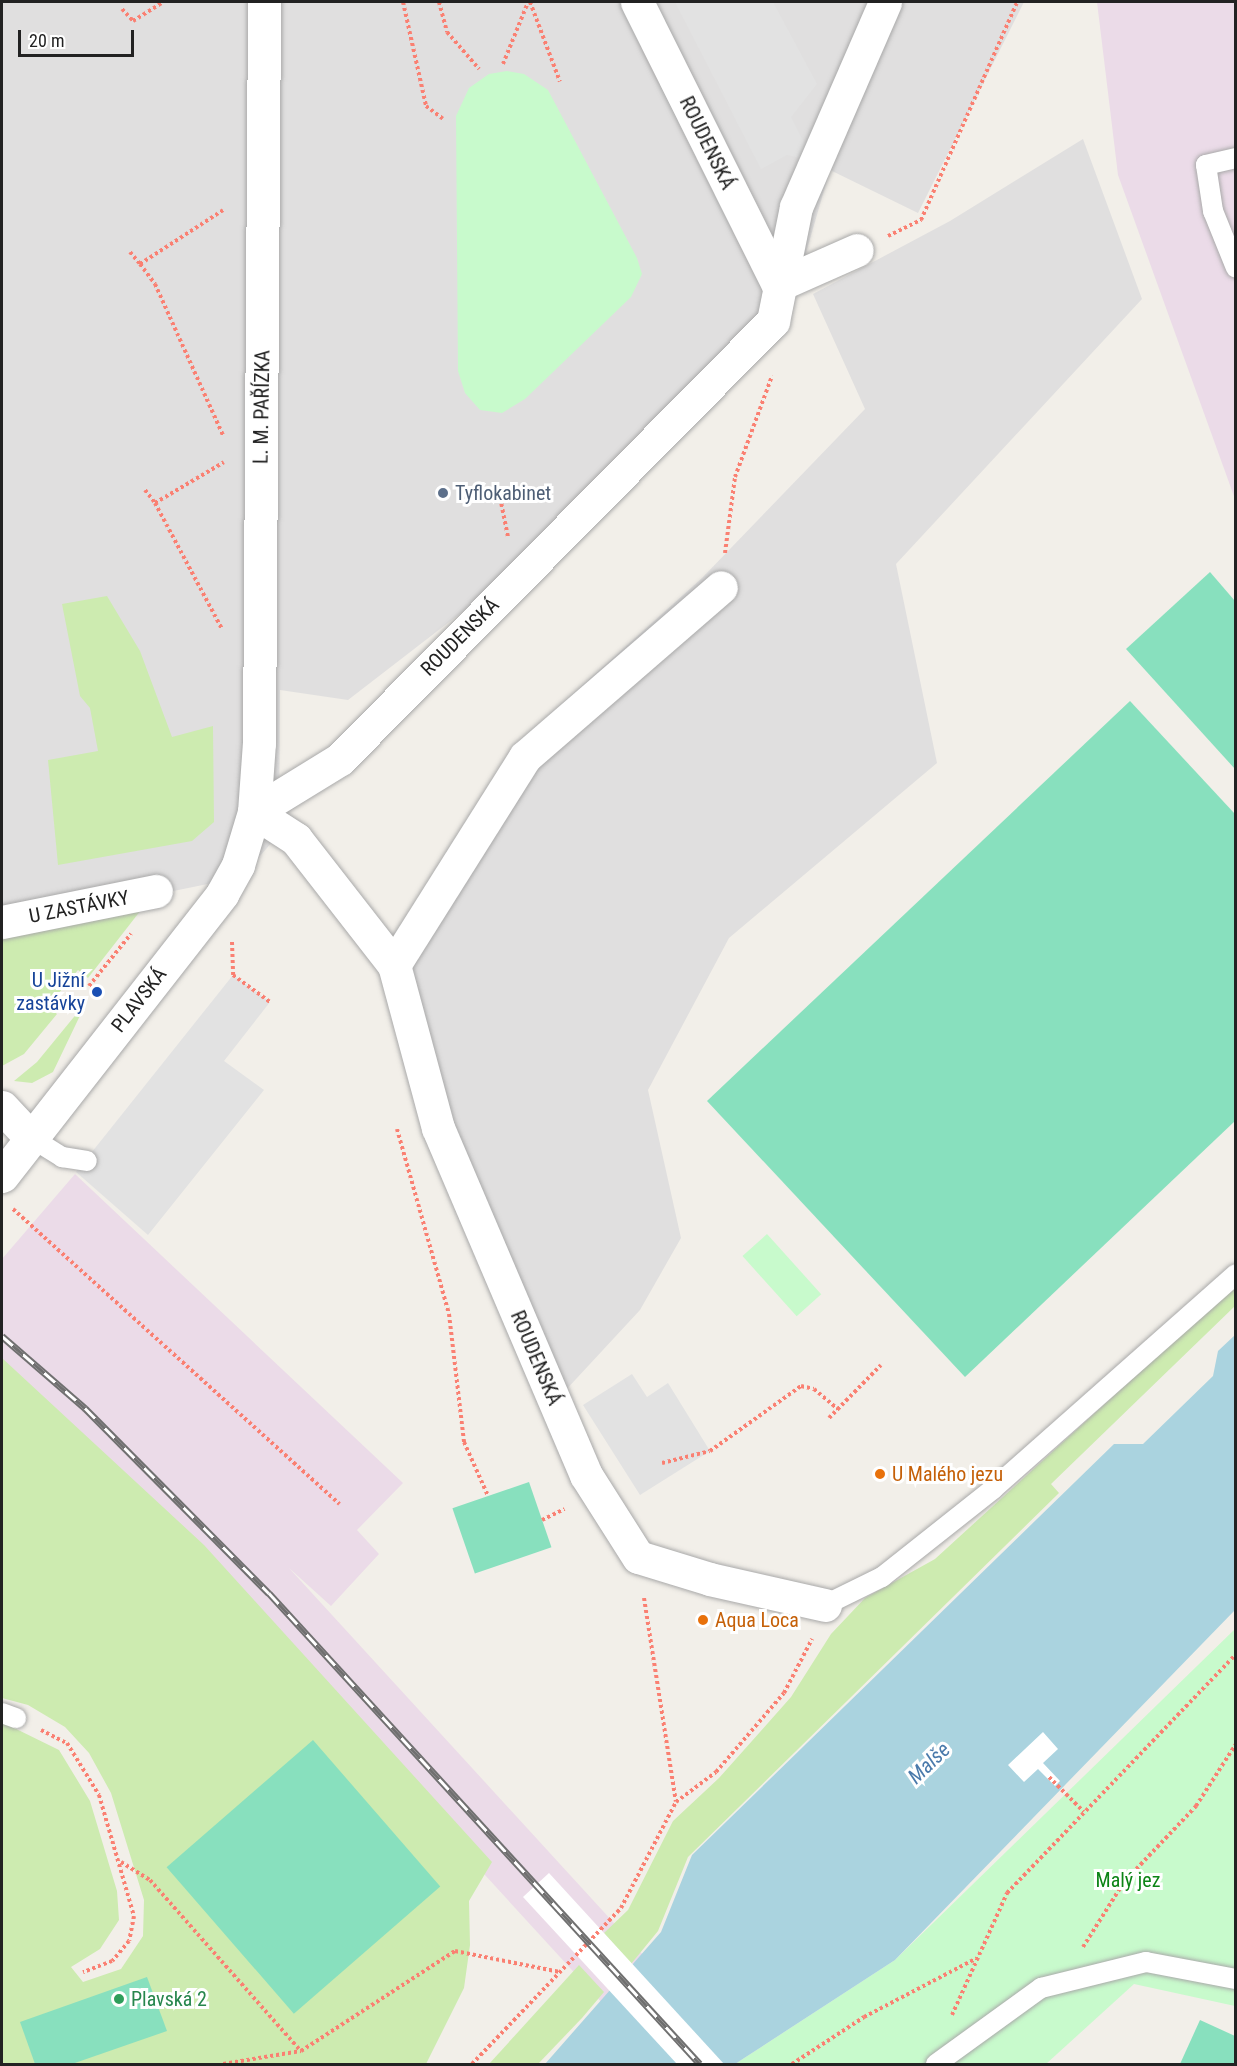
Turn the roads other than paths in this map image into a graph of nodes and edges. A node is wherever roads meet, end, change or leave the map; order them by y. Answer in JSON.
{"nodes":[{"id":1,"x":264,"y":2,"type":"edge"},
{"id":2,"x":637,"y":2,"type":"edge"},
{"id":3,"x":885,"y":2,"type":"edge"},
{"id":4,"x":1236,"y":158,"type":"edge"},
{"id":5,"x":857,"y":250,"type":"road end"},
{"id":6,"x":1236,"y":268,"type":"edge"},
{"id":7,"x":778,"y":285,"type":"junction"},
{"id":8,"x":721,"y":587,"type":"road end"},
{"id":9,"x":254,"y":812,"type":"junction"},
{"id":10,"x":156,"y":891,"type":"dead end"},
{"id":11,"x":2,"y":922,"type":"edge"},
{"id":12,"x":394,"y":966,"type":"junction"},
{"id":13,"x":2,"y":1107,"type":"edge"},
{"id":14,"x":30,"y":1137,"type":"junction"},
{"id":15,"x":87,"y":1161,"type":"dead end"},
{"id":16,"x":6,"y":1191,"type":"edge"},
{"id":17,"x":1236,"y":1274,"type":"edge"},
{"id":18,"x":825,"y":1605,"type":"joint"},
{"id":19,"x":1236,"y":1979,"type":"edge"},
{"id":20,"x":936,"y":2064,"type":"edge"}],
"edges":[{"from":1,"to":9,"type":"street","name":"L. M. PAŘÍZKA"},
{"from":2,"to":7,"type":"street","name":"ROUDENSKÁ"},
{"from":3,"to":7,"type":"street"},
{"from":4,"to":6,"type":"lane"},
{"from":5,"to":7,"type":"street"},
{"from":7,"to":9,"type":"street","name":"ROUDENSKÁ"},
{"from":8,"to":12,"type":"street"},
{"from":9,"to":12,"type":"street","name":"ROUDENSKÁ"},
{"from":9,"to":14,"type":"street","name":"PLAVSKÁ"},
{"from":10,"to":11,"type":"street","name":"U ZASTÁVKY"},
{"from":12,"to":18,"type":"street","name":"ROUDENSKÁ"},
{"from":13,"to":14,"type":"street"},
{"from":14,"to":15,"type":"lane"},
{"from":14,"to":16,"type":"street","name":"PLAVSKÁ"},
{"from":17,"to":18,"type":"lane"},
{"from":19,"to":20,"type":"lane"}]}
